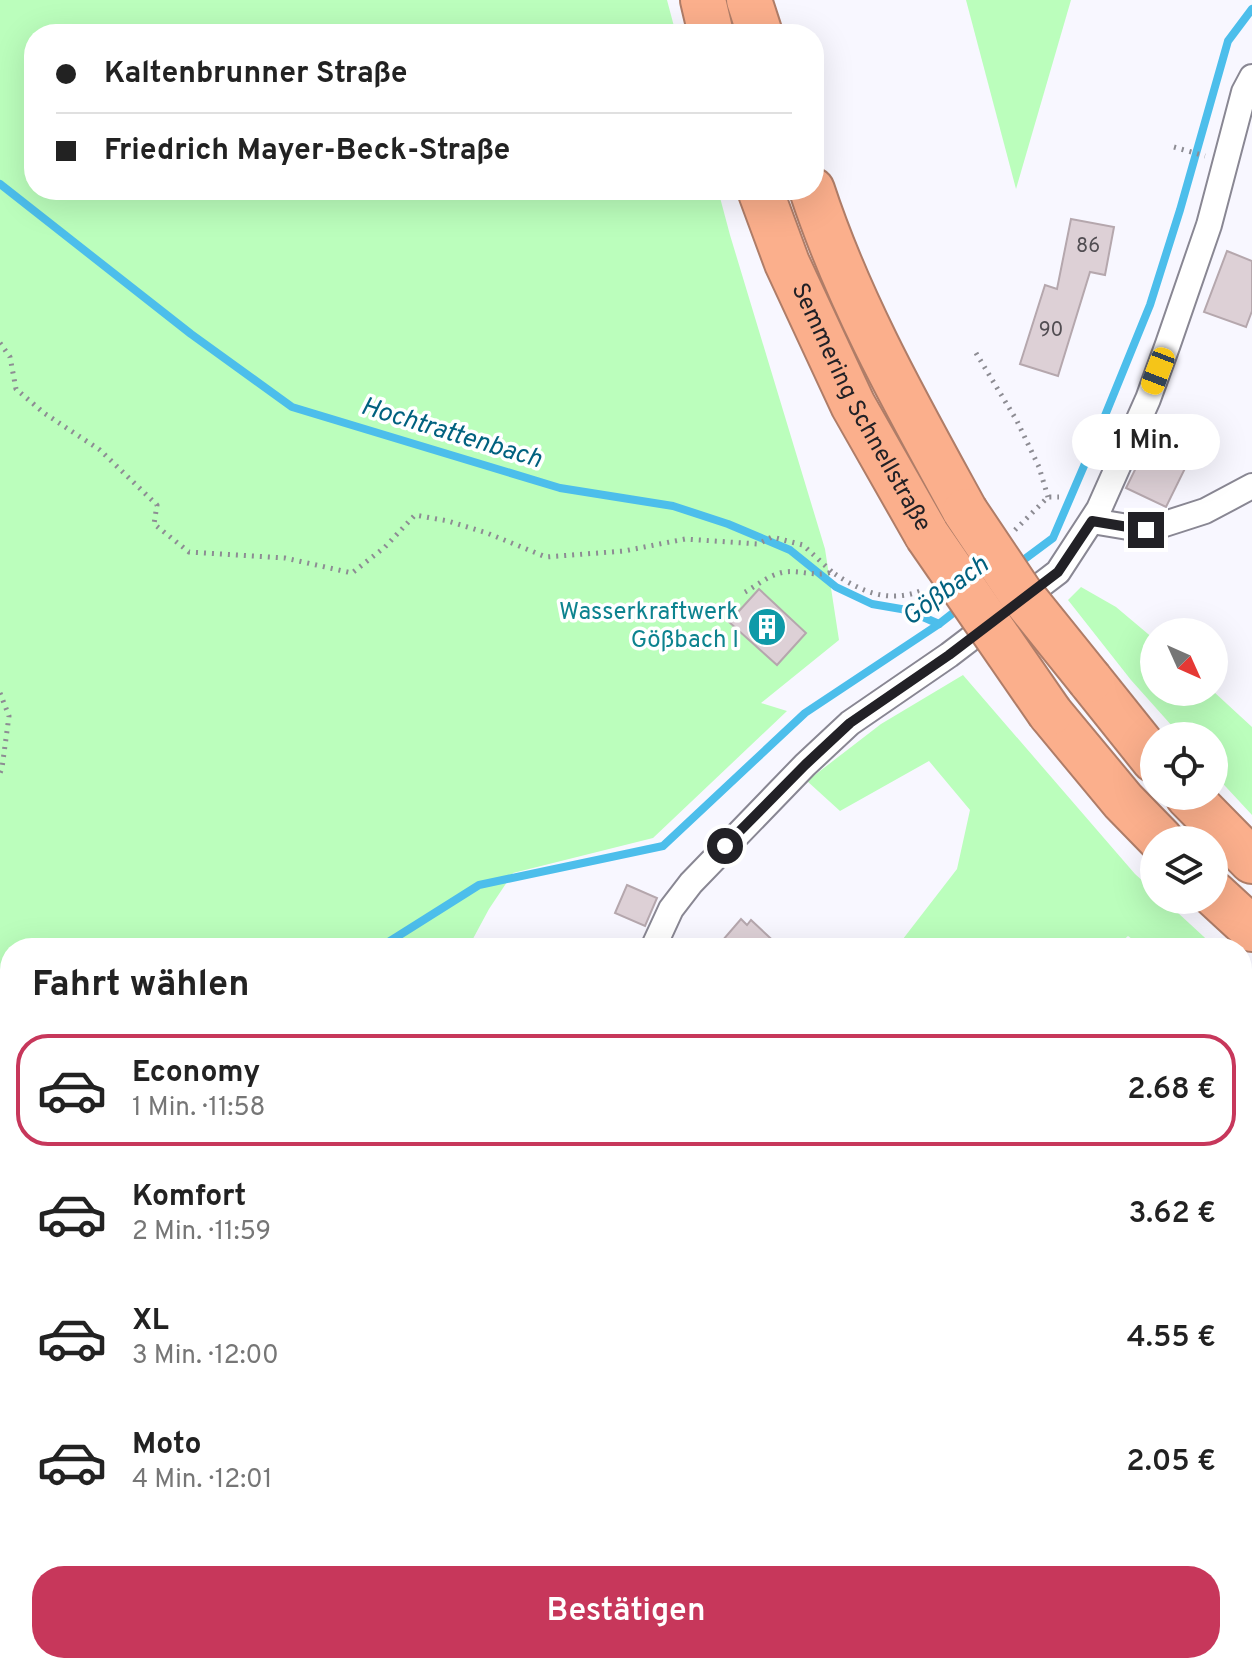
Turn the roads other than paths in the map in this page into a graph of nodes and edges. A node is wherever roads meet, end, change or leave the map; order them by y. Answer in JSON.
{"nodes":[{"id":1,"x":703,"y":0,"type":"edge"},
{"id":2,"x":749,"y":0,"type":"edge"},
{"id":3,"x":709,"y":24,"type":"edge"},
{"id":4,"x":757,"y":24,"type":"edge"},
{"id":5,"x":1252,"y":77,"type":"edge"},
{"id":6,"x":764,"y":200,"type":"edge"},
{"id":7,"x":815,"y":200,"type":"edge"},
{"id":8,"x":1252,"y":486,"type":"edge"},
{"id":9,"x":1092,"y":521,"type":"junction"},
{"id":10,"x":1140,"y":742,"type":"edge"},
{"id":11,"x":1202,"y":810,"type":"edge"},
{"id":12,"x":1147,"y":826,"type":"edge"},
{"id":13,"x":1252,"y":861,"type":"edge"},
{"id":14,"x":1228,"y":907,"type":"edge"},
{"id":15,"x":1252,"y":929,"type":"edge"},
{"id":16,"x":658,"y":938,"type":"edge"}],
"edges":[{"from":1,"to":3,"type":"highway"},
{"from":2,"to":4,"type":"highway"},
{"from":5,"to":9,"type":"street"},
{"from":6,"to":12,"type":"highway","name":"Semmering Schnellstraße","bridge":true},
{"from":7,"to":10,"type":"highway","name":"Semmering Schnellstraße","bridge":true},
{"from":8,"to":9,"type":"street"},
{"from":9,"to":16,"type":"street"},
{"from":11,"to":13,"type":"highway"},
{"from":14,"to":15,"type":"highway"}]}
